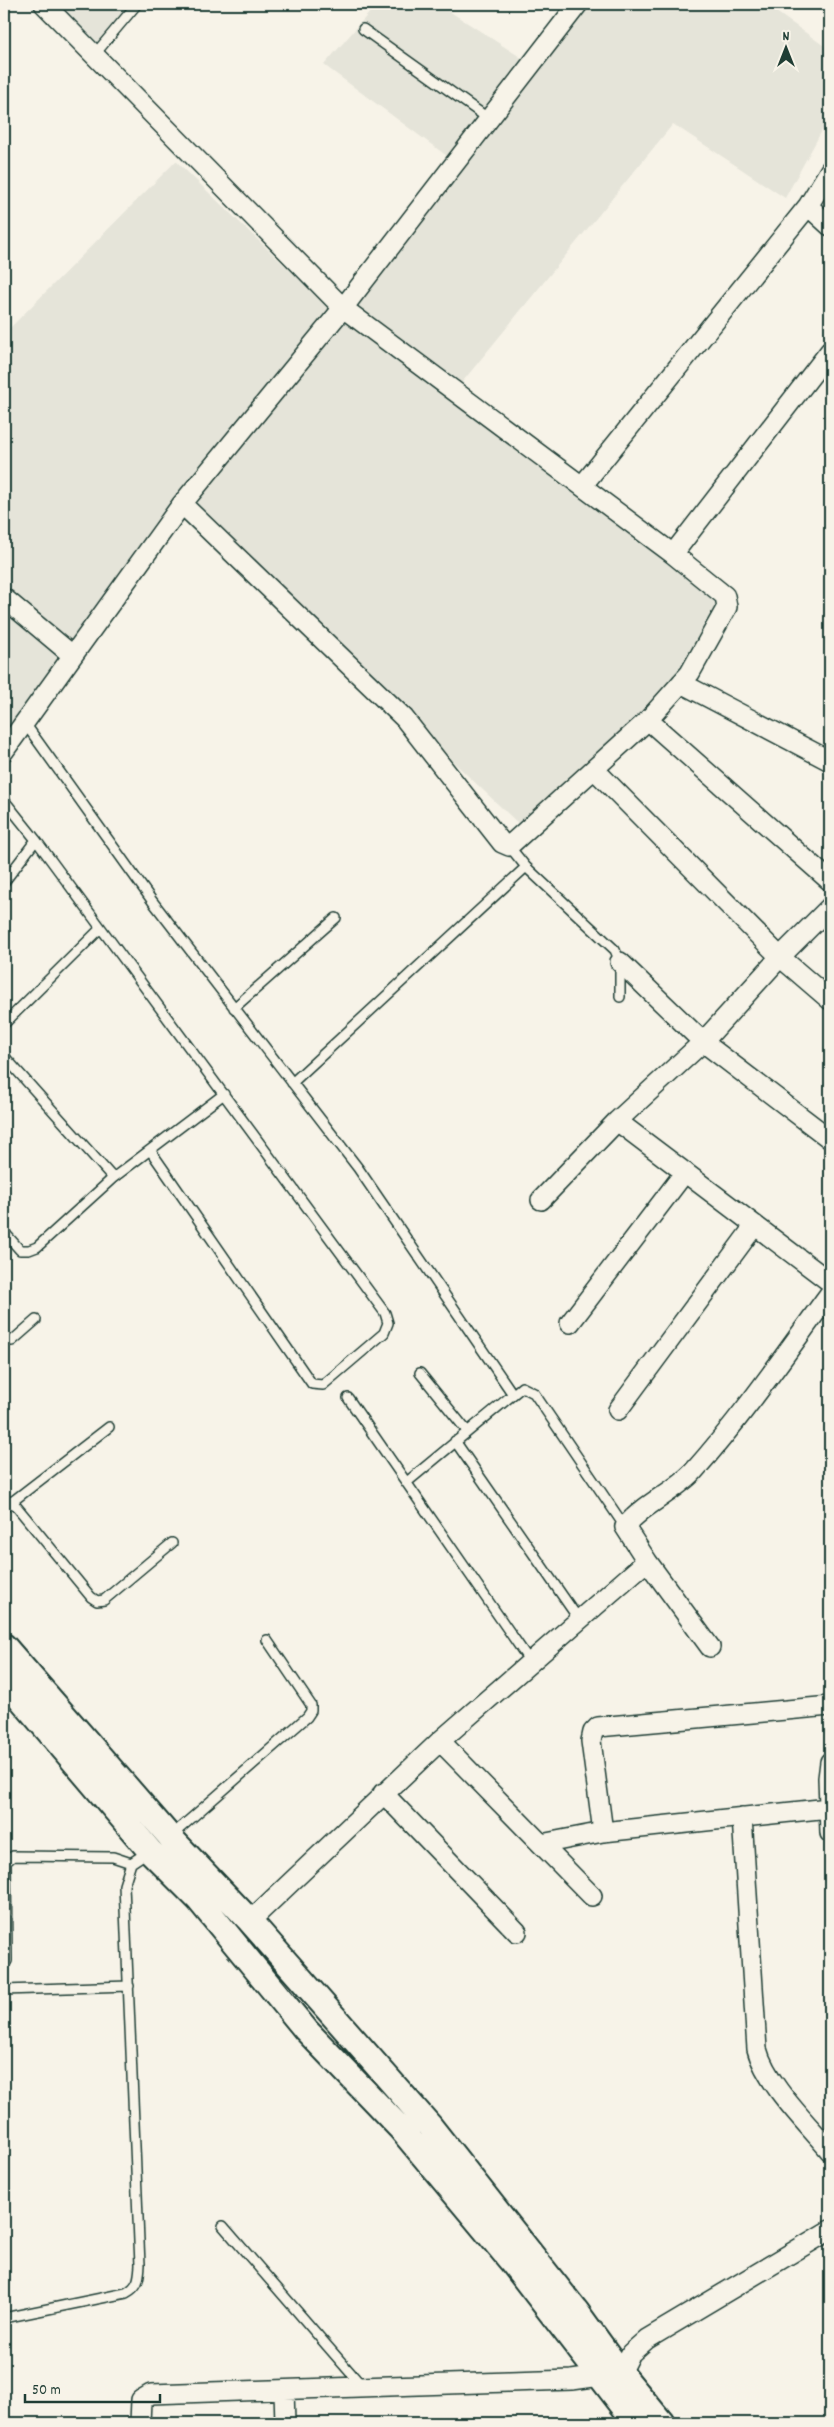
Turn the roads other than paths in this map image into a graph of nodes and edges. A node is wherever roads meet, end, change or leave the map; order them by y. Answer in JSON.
{"nodes":[{"id":1,"x":44,"y":4,"type":"edge"},
{"id":2,"x":137,"y":4,"type":"edge"},
{"id":3,"x":578,"y":4,"type":"edge"},
{"id":4,"x":363,"y":29,"type":"dead end"},
{"id":5,"x":95,"y":54,"type":"junction"},
{"id":6,"x":490,"y":119,"type":"junction"},
{"id":7,"x":830,"y":170,"type":"edge"},
{"id":8,"x":808,"y":206,"type":"junction"},
{"id":9,"x":830,"y":226,"type":"edge"},
{"id":10,"x":344,"y":308,"type":"junction"},
{"id":11,"x":830,"y":352,"type":"edge"},
{"id":12,"x":582,"y":486,"type":"junction"},
{"id":13,"x":182,"y":504,"type":"junction"},
{"id":14,"x":674,"y":554,"type":"junction"},
{"id":15,"x":4,"y":598,"type":"edge"},
{"id":16,"x":72,"y":655,"type":"junction"},
{"id":17,"x":681,"y":683,"type":"junction"},
{"id":18,"x":648,"y":720,"type":"junction"},
{"id":19,"x":24,"y":722,"type":"junction"},
{"id":20,"x":4,"y":751,"type":"edge"},
{"id":21,"x":830,"y":760,"type":"edge"},
{"id":22,"x":595,"y":770,"type":"junction"},
{"id":23,"x":4,"y":800,"type":"edge"},
{"id":24,"x":36,"y":840,"type":"junction"},
{"id":25,"x":509,"y":846,"type":"junction"},
{"id":26,"x":526,"y":867,"type":"junction"},
{"id":27,"x":830,"y":881,"type":"edge"},
{"id":28,"x":4,"y":882,"type":"edge"},
{"id":29,"x":830,"y":907,"type":"edge"},
{"id":30,"x":336,"y":918,"type":"dead end"},
{"id":31,"x":101,"y":928,"type":"junction"},
{"id":32,"x":780,"y":957,"type":"junction"},
{"id":33,"x":620,"y":962,"type":"junction"},
{"id":34,"x":620,"y":997,"type":"dead end"},
{"id":35,"x":830,"y":1000,"type":"edge"},
{"id":36,"x":234,"y":1008,"type":"junction"},
{"id":37,"x":4,"y":1024,"type":"edge"},
{"id":38,"x":703,"y":1042,"type":"junction"},
{"id":39,"x":4,"y":1056,"type":"edge"},
{"id":40,"x":292,"y":1083,"type":"junction"},
{"id":41,"x":224,"y":1094,"type":"junction"},
{"id":42,"x":617,"y":1121,"type":"junction"},
{"id":43,"x":830,"y":1138,"type":"edge"},
{"id":44,"x":150,"y":1150,"type":"junction"},
{"id":45,"x":685,"y":1172,"type":"junction"},
{"id":46,"x":113,"y":1178,"type":"junction"},
{"id":47,"x":541,"y":1200,"type":"dead end"},
{"id":48,"x":755,"y":1225,"type":"junction"},
{"id":49,"x":4,"y":1232,"type":"edge"},
{"id":50,"x":830,"y":1282,"type":"edge"},
{"id":51,"x":830,"y":1293,"type":"edge"},
{"id":52,"x":824,"y":1317,"type":"edge"},
{"id":53,"x":36,"y":1320,"type":"dead end"},
{"id":54,"x":570,"y":1323,"type":"dead end"},
{"id":55,"x":4,"y":1340,"type":"edge"},
{"id":56,"x":420,"y":1372,"type":"dead end"},
{"id":57,"x":512,"y":1393,"type":"junction"},
{"id":58,"x":348,"y":1398,"type":"dead end"},
{"id":59,"x":618,"y":1410,"type":"dead end"},
{"id":60,"x":109,"y":1427,"type":"dead end"},
{"id":61,"x":468,"y":1430,"type":"junction"},
{"id":62,"x":455,"y":1441,"type":"junction"},
{"id":63,"x":407,"y":1482,"type":"junction"},
{"id":64,"x":12,"y":1501,"type":"junction"},
{"id":65,"x":4,"y":1508,"type":"edge"},
{"id":66,"x":625,"y":1527,"type":"junction"},
{"id":67,"x":172,"y":1543,"type":"dead end"},
{"id":68,"x":647,"y":1561,"type":"junction"},
{"id":69,"x":580,"y":1621,"type":"junction"},
{"id":70,"x":267,"y":1640,"type":"dead end"},
{"id":71,"x":4,"y":1646,"type":"edge"},
{"id":72,"x":710,"y":1646,"type":"dead end"},
{"id":73,"x":531,"y":1663,"type":"junction"},
{"id":74,"x":4,"y":1679,"type":"edge"},
{"id":75,"x":32,"y":1695,"type":"junction"},
{"id":76,"x":830,"y":1706,"type":"edge"},
{"id":77,"x":440,"y":1741,"type":"junction"},
{"id":78,"x":830,"y":1762,"type":"edge"},
{"id":79,"x":383,"y":1793,"type":"junction"},
{"id":80,"x":828,"y":1808,"type":"junction"},
{"id":81,"x":742,"y":1817,"type":"junction"},
{"id":82,"x":603,"y":1832,"type":"junction"},
{"id":83,"x":830,"y":1833,"type":"edge"},
{"id":84,"x":170,"y":1837,"type":"junction"},
{"id":85,"x":541,"y":1844,"type":"junction"},
{"id":86,"x":140,"y":1856,"type":"junction"},
{"id":87,"x":210,"y":1895,"type":"junction"},
{"id":88,"x":592,"y":1896,"type":"dead end"},
{"id":89,"x":250,"y":1920,"type":"junction"},
{"id":90,"x":516,"y":1932,"type":"dead end"},
{"id":91,"x":7,"y":1961,"type":"dead end"},
{"id":92,"x":129,"y":1986,"type":"junction"},
{"id":93,"x":4,"y":1990,"type":"edge"},
{"id":94,"x":830,"y":2150,"type":"edge"},
{"id":95,"x":223,"y":2226,"type":"dead end"},
{"id":96,"x":830,"y":2230,"type":"edge"},
{"id":97,"x":4,"y":2318,"type":"edge"},
{"id":98,"x":610,"y":2375,"type":"junction"},
{"id":99,"x":362,"y":2386,"type":"junction"},
{"id":100,"x":284,"y":2390,"type":"junction"},
{"id":101,"x":140,"y":2423,"type":"edge"},
{"id":102,"x":285,"y":2423,"type":"edge"},
{"id":103,"x":636,"y":2423,"type":"edge"},
{"id":104,"x":662,"y":2423,"type":"edge"}],
"edges":[{"from":1,"to":5,"type":"street"},
{"from":2,"to":5,"type":"lane"},
{"from":3,"to":6,"type":"street"},
{"from":4,"to":6,"type":"lane"},
{"from":5,"to":10,"type":"street"},
{"from":6,"to":10,"type":"street"},
{"from":7,"to":8,"type":"street"},
{"from":8,"to":9,"type":"street"},
{"from":8,"to":12,"type":"street"},
{"from":10,"to":12,"type":"street"},
{"from":10,"to":13,"type":"street"},
{"from":11,"to":14,"type":"street"},
{"from":12,"to":14,"type":"street"},
{"from":13,"to":16,"type":"street"},
{"from":13,"to":25,"type":"street"},
{"from":14,"to":17,"type":"street"},
{"from":15,"to":16,"type":"street"},
{"from":16,"to":19,"type":"street"},
{"from":17,"to":18,"type":"street"},
{"from":17,"to":21,"type":"street"},
{"from":18,"to":22,"type":"street"},
{"from":18,"to":27,"type":"street"},
{"from":19,"to":20,"type":"street"},
{"from":19,"to":36,"type":"lane"},
{"from":22,"to":25,"type":"street"},
{"from":22,"to":32,"type":"street"},
{"from":23,"to":24,"type":"lane"},
{"from":24,"to":28,"type":"lane"},
{"from":24,"to":31,"type":"lane"},
{"from":25,"to":26,"type":"lane"},
{"from":26,"to":33,"type":"lane"},
{"from":26,"to":40,"type":"lane"},
{"from":29,"to":32,"type":"street"},
{"from":30,"to":36,"type":"lane"},
{"from":31,"to":37,"type":"lane"},
{"from":31,"to":41,"type":"lane"},
{"from":32,"to":35,"type":"street"},
{"from":32,"to":38,"type":"street"},
{"from":33,"to":34,"type":"lane"},
{"from":33,"to":38,"type":"street"},
{"from":36,"to":40,"type":"lane"},
{"from":38,"to":42,"type":"street"},
{"from":38,"to":43,"type":"street"},
{"from":39,"to":46,"type":"lane"},
{"from":40,"to":57,"type":"lane"},
{"from":41,"to":44,"type":"lane"},
{"from":41,"to":44,"type":"lane"},
{"from":42,"to":45,"type":"street"},
{"from":42,"to":47,"type":"street"},
{"from":44,"to":46,"type":"lane"},
{"from":45,"to":48,"type":"street"},
{"from":45,"to":54,"type":"street"},
{"from":46,"to":49,"type":"lane"},
{"from":48,"to":50,"type":"street"},
{"from":48,"to":59,"type":"street"},
{"from":51,"to":52,"type":"street"},
{"from":52,"to":66,"type":"street"},
{"from":53,"to":55,"type":"lane"},
{"from":56,"to":61,"type":"lane"},
{"from":57,"to":61,"type":"lane"},
{"from":57,"to":66,"type":"lane"},
{"from":58,"to":63,"type":"lane"},
{"from":60,"to":64,"type":"lane"},
{"from":61,"to":62,"type":"lane"},
{"from":62,"to":63,"type":"lane"},
{"from":62,"to":69,"type":"lane"},
{"from":63,"to":73,"type":"lane"},
{"from":64,"to":65,"type":"lane"},
{"from":64,"to":67,"type":"lane"},
{"from":66,"to":68,"type":"street"},
{"from":68,"to":69,"type":"street"},
{"from":68,"to":72,"type":"street"},
{"from":69,"to":73,"type":"street"},
{"from":70,"to":84,"type":"lane"},
{"from":71,"to":75,"type":"street"},
{"from":73,"to":77,"type":"street"},
{"from":74,"to":75,"type":"street"},
{"from":75,"to":84,"type":"street"},
{"from":75,"to":86,"type":"street"},
{"from":76,"to":82,"type":"street"},
{"from":77,"to":79,"type":"street"},
{"from":77,"to":85,"type":"street"},
{"from":78,"to":80,"type":"street"},
{"from":79,"to":89,"type":"street"},
{"from":79,"to":90,"type":"street"},
{"from":80,"to":81,"type":"street"},
{"from":80,"to":83,"type":"street"},
{"from":81,"to":82,"type":"street"},
{"from":81,"to":94,"type":"street"},
{"from":82,"to":85,"type":"street"},
{"from":84,"to":87,"type":"street"},
{"from":85,"to":88,"type":"street"},
{"from":86,"to":87,"type":"street"},
{"from":86,"to":91,"type":"lane"},
{"from":86,"to":92,"type":"lane"},
{"from":87,"to":89,"type":"street"},
{"from":87,"to":98,"type":"street"},
{"from":89,"to":98,"type":"street"},
{"from":92,"to":93,"type":"lane"},
{"from":92,"to":97,"type":"lane"},
{"from":95,"to":99,"type":"lane"},
{"from":96,"to":98,"type":"street"},
{"from":98,"to":99,"type":"street"},
{"from":98,"to":103,"type":"street"},
{"from":98,"to":104,"type":"street"},
{"from":99,"to":100,"type":"street"},
{"from":100,"to":101,"type":"street"},
{"from":100,"to":102,"type":"street"}]}
